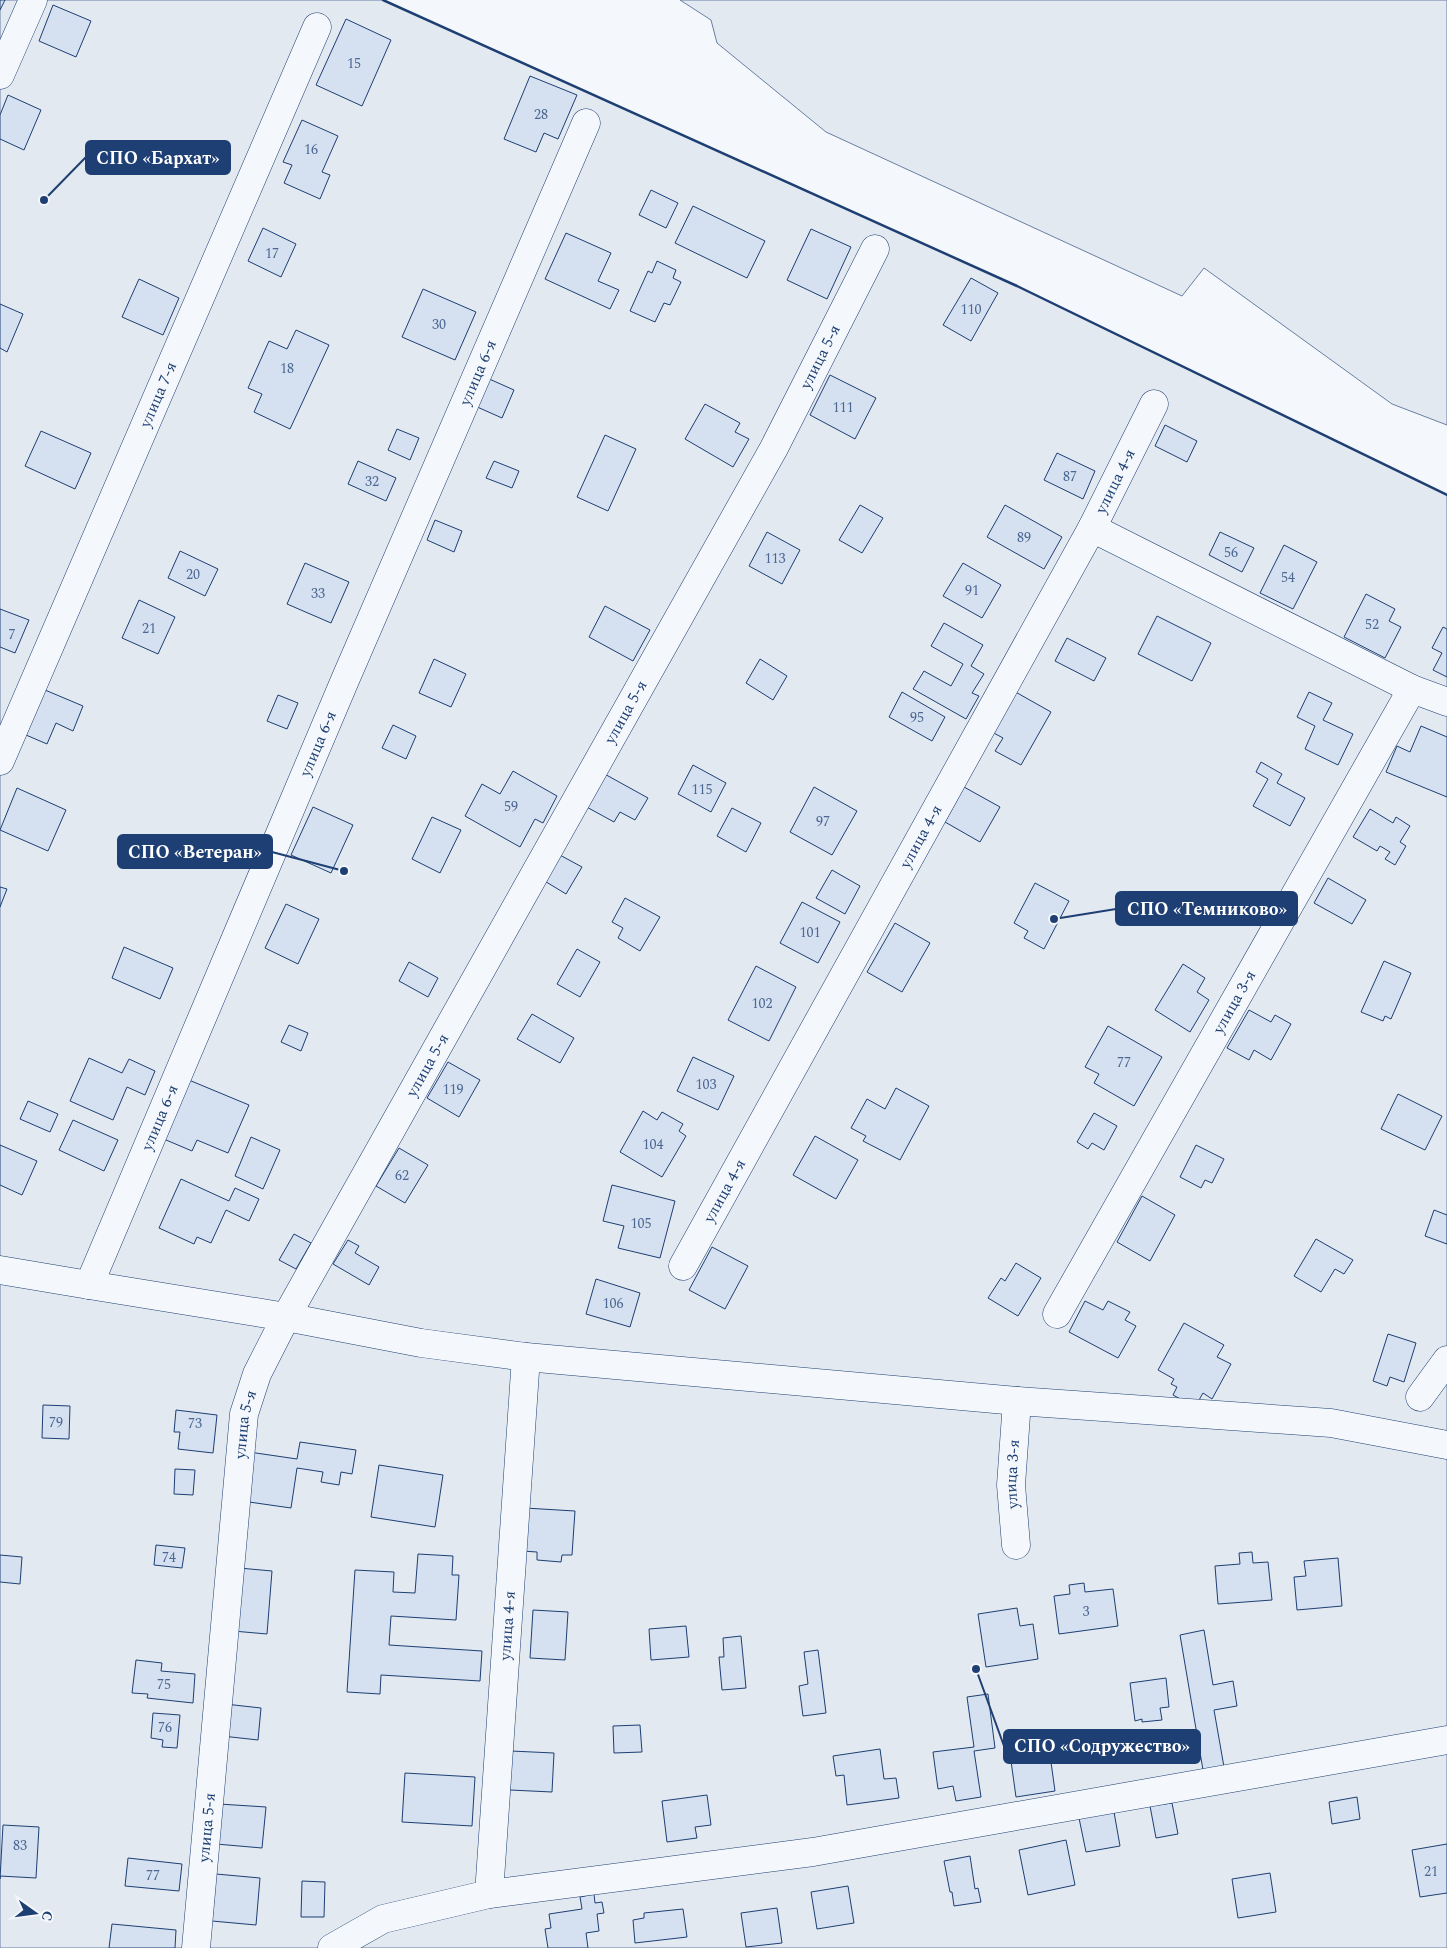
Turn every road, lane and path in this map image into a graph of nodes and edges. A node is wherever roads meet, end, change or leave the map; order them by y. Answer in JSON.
{"nodes":[{"id":1,"x":33,"y":0,"type":"edge"},
{"id":2,"x":317,"y":27,"type":"dead end"},
{"id":3,"x":0,"y":75,"type":"edge"},
{"id":4,"x":586,"y":123,"type":"dead end"},
{"id":5,"x":875,"y":249,"type":"dead end"},
{"id":6,"x":1154,"y":404,"type":"dead end"},
{"id":7,"x":1092,"y":528,"type":"junction"},
{"id":8,"x":1412,"y":689,"type":"junction"},
{"id":9,"x":1447,"y":702,"type":"edge"},
{"id":10,"x":0,"y":762,"type":"edge"},
{"id":11,"x":683,"y":1266,"type":"dead end"},
{"id":12,"x":0,"y":1270,"type":"edge"},
{"id":13,"x":89,"y":1284,"type":"junction"},
{"id":14,"x":1057,"y":1314,"type":"dead end"},
{"id":15,"x":286,"y":1317,"type":"junction"},
{"id":16,"x":526,"y":1357,"type":"junction"},
{"id":17,"x":1447,"y":1360,"type":"edge"},
{"id":18,"x":1420,"y":1397,"type":"dead end"},
{"id":19,"x":1016,"y":1401,"type":"junction"},
{"id":20,"x":1447,"y":1445,"type":"edge"},
{"id":21,"x":1016,"y":1546,"type":"dead end"},
{"id":22,"x":1447,"y":1740,"type":"edge"},
{"id":23,"x":489,"y":1894,"type":"junction"},
{"id":24,"x":196,"y":1948,"type":"edge"},
{"id":25,"x":332,"y":1948,"type":"edge"}],
"edges":[{"from":1,"to":3,"type":"street"},
{"from":2,"to":10,"type":"street","name":"улица 7-я"},
{"from":4,"to":13,"type":"street","name":"улица 6-я"},
{"from":5,"to":15,"type":"street","name":"улица 5-я"},
{"from":6,"to":7,"type":"street","name":"улица 4-я"},
{"from":7,"to":8,"type":"street"},
{"from":7,"to":11,"type":"street","name":"улица 4-я"},
{"from":8,"to":9,"type":"street"},
{"from":8,"to":14,"type":"street","name":"улица 3-я"},
{"from":12,"to":13,"type":"street"},
{"from":13,"to":15,"type":"street"},
{"from":15,"to":16,"type":"street"},
{"from":15,"to":24,"type":"street","name":"улица 5-я"},
{"from":16,"to":19,"type":"street"},
{"from":16,"to":23,"type":"street","name":"улица 4-я"},
{"from":17,"to":18,"type":"street"},
{"from":19,"to":20,"type":"street"},
{"from":19,"to":21,"type":"street","name":"улица 3-я"},
{"from":22,"to":23,"type":"street"},
{"from":23,"to":25,"type":"street"}]}
